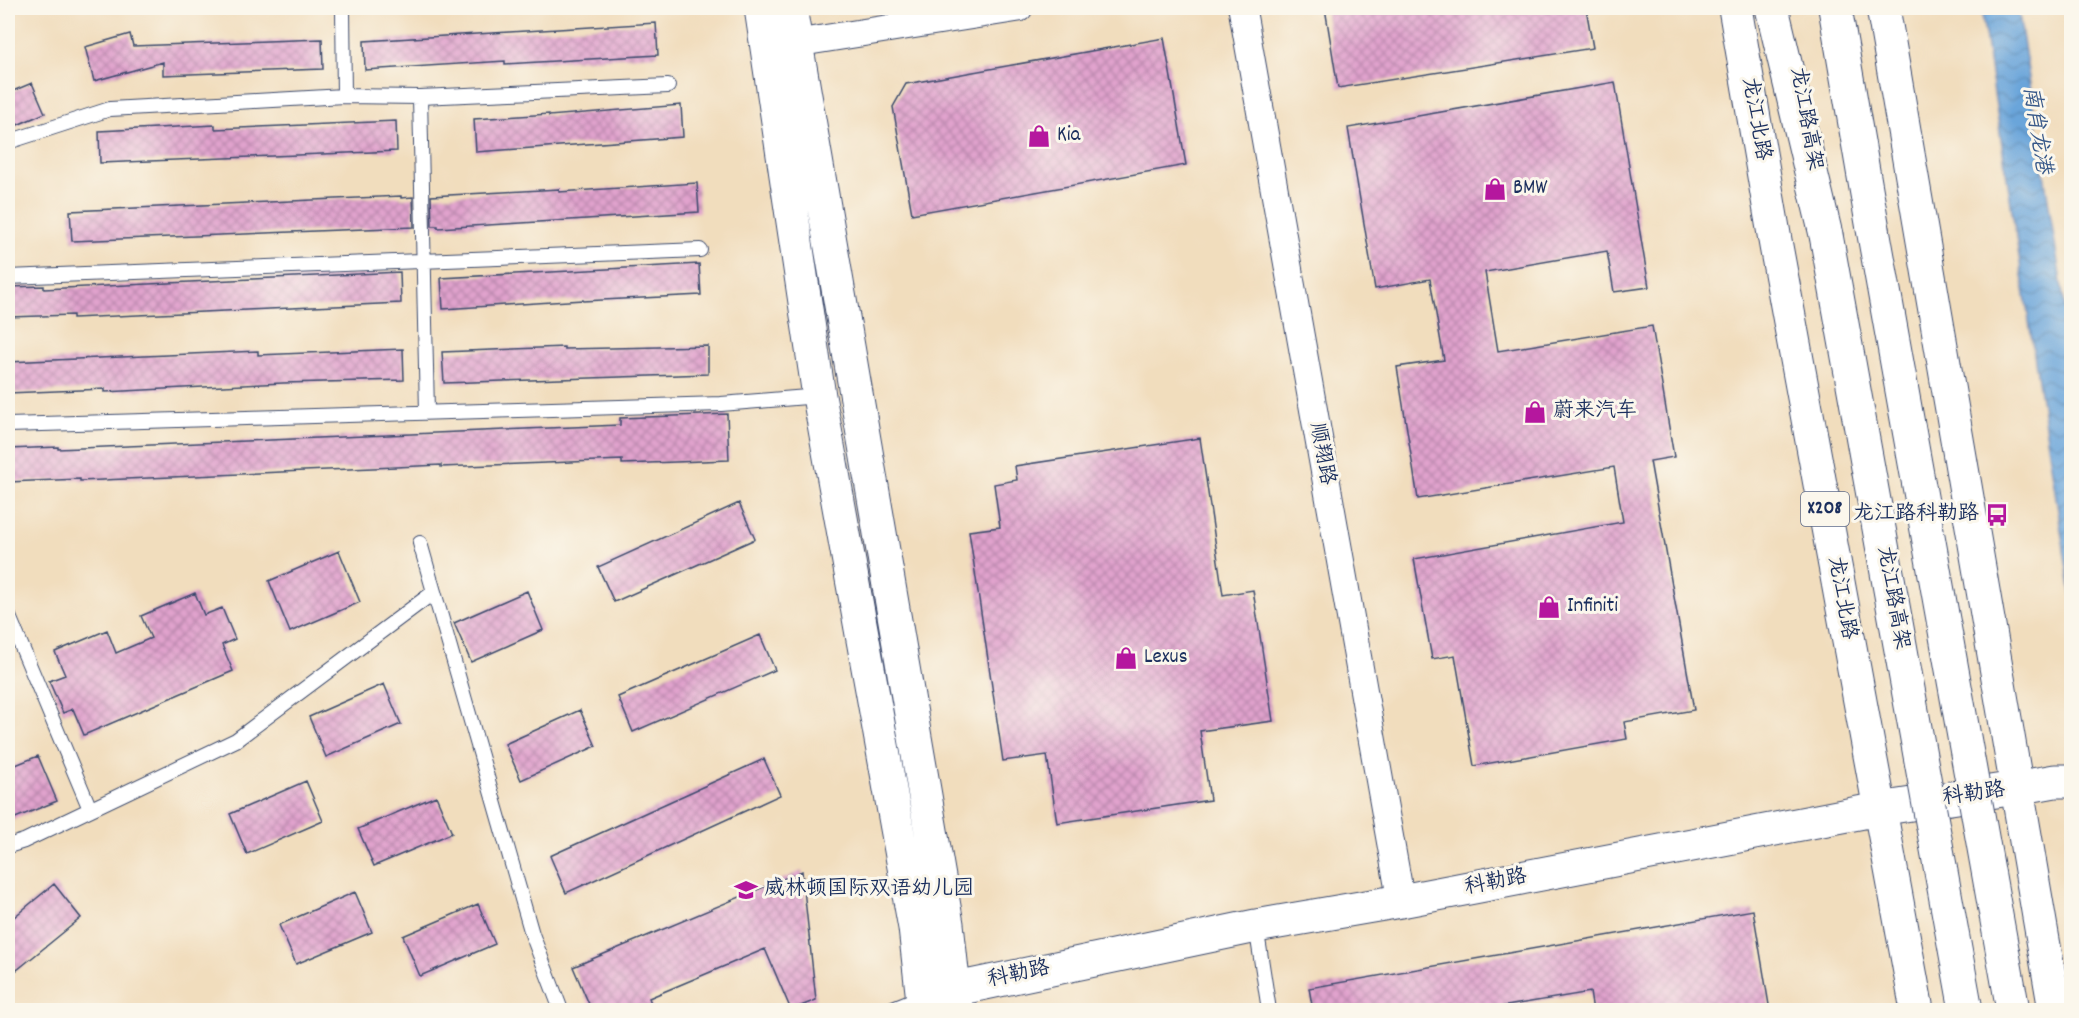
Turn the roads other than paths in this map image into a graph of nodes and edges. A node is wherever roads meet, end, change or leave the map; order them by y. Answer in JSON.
{"nodes":[{"id":1,"x":343,"y":8,"type":"edge"},
{"id":2,"x":760,"y":8,"type":"edge"},
{"id":3,"x":790,"y":8,"type":"edge"},
{"id":4,"x":1018,"y":8,"type":"edge"},
{"id":5,"x":1242,"y":8,"type":"edge"},
{"id":6,"x":1735,"y":8,"type":"edge"},
{"id":7,"x":1772,"y":8,"type":"edge"},
{"id":8,"x":1785,"y":8,"type":"edge"},
{"id":9,"x":1835,"y":8,"type":"edge"},
{"id":10,"x":1848,"y":8,"type":"edge"},
{"id":11,"x":1883,"y":8,"type":"edge"},
{"id":12,"x":797,"y":44,"type":"junction"},
{"id":13,"x":668,"y":86,"type":"dead end"},
{"id":14,"x":344,"y":96,"type":"junction"},
{"id":15,"x":420,"y":97,"type":"junction"},
{"id":16,"x":8,"y":142,"type":"edge"},
{"id":17,"x":1873,"y":229,"type":"junction"},
{"id":18,"x":1826,"y":235,"type":"junction"},
{"id":19,"x":700,"y":250,"type":"dead end"},
{"id":20,"x":423,"y":261,"type":"junction"},
{"id":21,"x":8,"y":277,"type":"edge"},
{"id":22,"x":819,"y":396,"type":"junction"},
{"id":23,"x":427,"y":412,"type":"junction"},
{"id":24,"x":8,"y":425,"type":"edge"},
{"id":25,"x":420,"y":543,"type":"dead end"},
{"id":26,"x":434,"y":592,"type":"junction"},
{"id":27,"x":8,"y":614,"type":"edge"},
{"id":28,"x":2072,"y":781,"type":"edge"},
{"id":29,"x":2016,"y":789,"type":"junction"},
{"id":30,"x":90,"y":809,"type":"junction"},
{"id":31,"x":1879,"y":809,"type":"junction"},
{"id":32,"x":8,"y":846,"type":"edge"},
{"id":33,"x":1401,"y":901,"type":"junction"},
{"id":34,"x":1256,"y":926,"type":"junction"},
{"id":35,"x":939,"y":1001,"type":"edge"},
{"id":36,"x":561,"y":1011,"type":"edge"},
{"id":37,"x":888,"y":1011,"type":"edge"},
{"id":38,"x":1269,"y":1011,"type":"edge"},
{"id":39,"x":1917,"y":1011,"type":"edge"},
{"id":40,"x":1966,"y":1011,"type":"edge"},
{"id":41,"x":2013,"y":1011,"type":"edge"},
{"id":42,"x":2055,"y":1011,"type":"edge"}],
"edges":[{"from":1,"to":14,"type":"lane"},
{"from":2,"to":22,"type":"main road"},
{"from":3,"to":12,"type":"main road"},
{"from":4,"to":12,"type":"street"},
{"from":5,"to":33,"type":"street","name":"顺翔路"},
{"from":6,"to":31,"type":"main road","name":"龙江北路","number":"X208"},
{"from":7,"to":18,"type":"main road"},
{"from":8,"to":18,"type":"main road","name":"龙江路高架"},
{"from":9,"to":17,"type":"main road"},
{"from":10,"to":17,"type":"main road"},
{"from":11,"to":29,"type":"main road"},
{"from":12,"to":35,"type":"main road"},
{"from":13,"to":15,"type":"lane"},
{"from":14,"to":15,"type":"lane"},
{"from":14,"to":16,"type":"lane"},
{"from":15,"to":20,"type":"lane"},
{"from":17,"to":41,"type":"main road","bridge":true},
{"from":18,"to":40,"type":"main road","name":"龙江路高架","bridge":true},
{"from":19,"to":20,"type":"lane"},
{"from":20,"to":21,"type":"lane"},
{"from":20,"to":23,"type":"lane"},
{"from":22,"to":23,"type":"lane"},
{"from":22,"to":35,"type":"main road"},
{"from":23,"to":24,"type":"lane"},
{"from":25,"to":26,"type":"lane"},
{"from":26,"to":30,"type":"lane"},
{"from":26,"to":36,"type":"lane"},
{"from":27,"to":30,"type":"lane"},
{"from":28,"to":29,"type":"main road","name":"科勒路"},
{"from":29,"to":31,"type":"main road","name":"科勒路"},
{"from":29,"to":42,"type":"main road"},
{"from":30,"to":32,"type":"lane"},
{"from":31,"to":33,"type":"main road","name":"科勒路"},
{"from":31,"to":39,"type":"main road","name":"龙江北路","number":"X208"},
{"from":33,"to":34,"type":"main road","name":"科勒路"},
{"from":34,"to":35,"type":"main road","name":"科勒路"},
{"from":34,"to":38,"type":"lane"},
{"from":35,"to":37,"type":"lane"}]}
